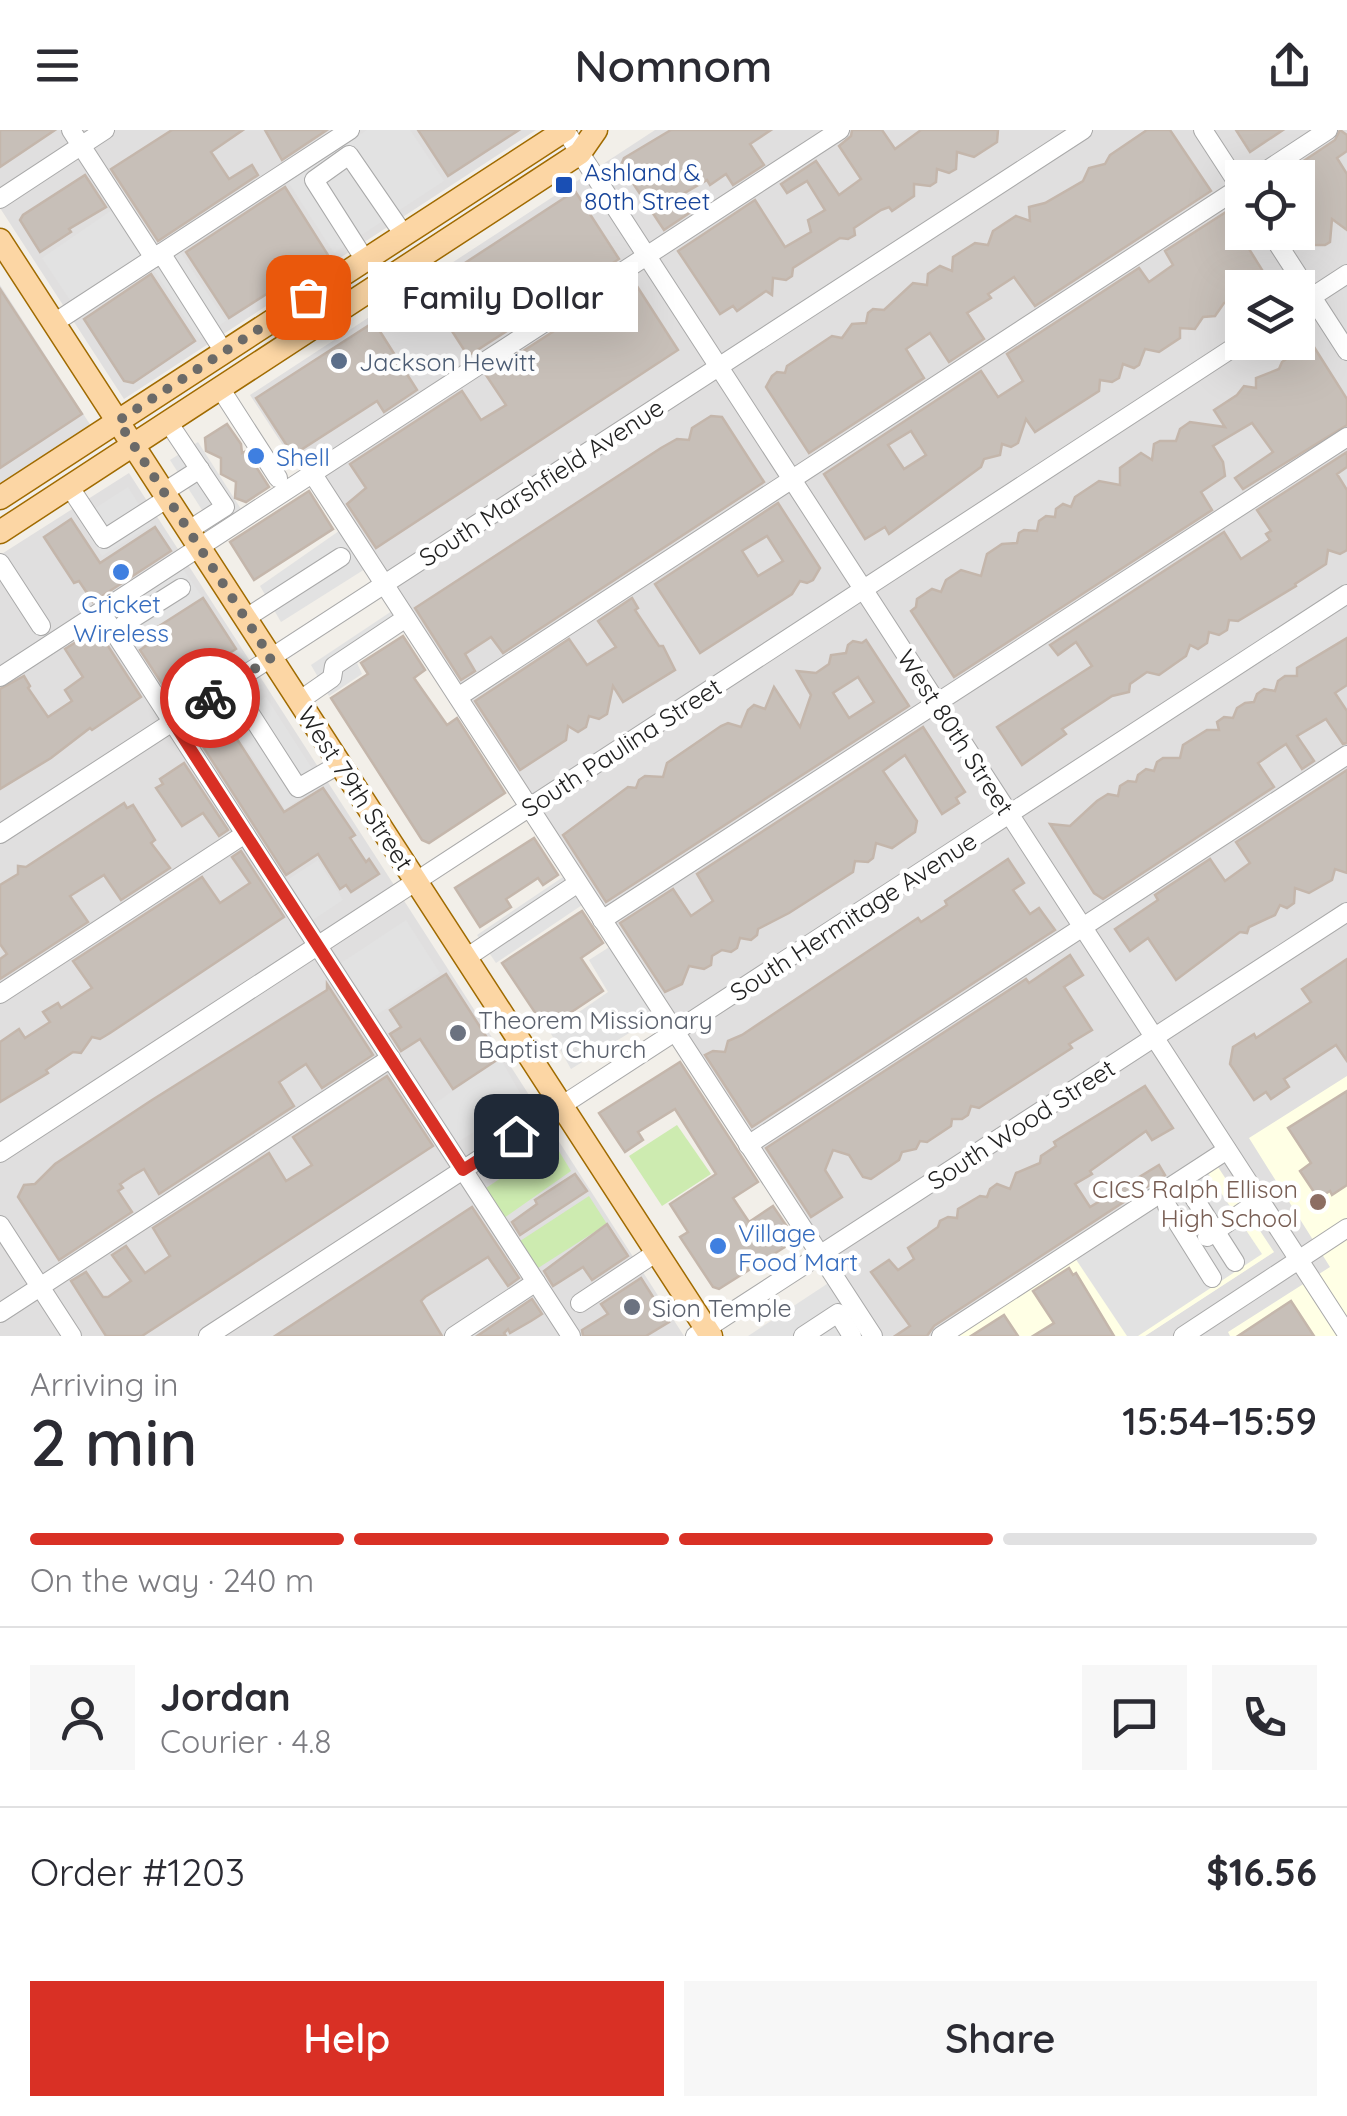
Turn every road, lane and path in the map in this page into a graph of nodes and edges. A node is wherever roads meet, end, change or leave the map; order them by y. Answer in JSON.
{"nodes":[{"id":1,"x":105,"y":130,"type":"edge"},
{"id":2,"x":350,"y":130,"type":"edge"},
{"id":3,"x":565,"y":130,"type":"edge"},
{"id":4,"x":596,"y":130,"type":"edge"},
{"id":5,"x":840,"y":130,"type":"edge"},
{"id":6,"x":1083,"y":130,"type":"edge"},
{"id":7,"x":1203,"y":130,"type":"edge"},
{"id":8,"x":1328,"y":130,"type":"edge"},
{"id":9,"x":76,"y":138,"type":"edge"},
{"id":10,"x":580,"y":153,"type":"junction"},
{"id":11,"x":1226,"y":160,"type":"edge"},
{"id":12,"x":1283,"y":160,"type":"edge"},
{"id":13,"x":1225,"y":198,"type":"edge"},
{"id":14,"x":0,"y":199,"type":"edge"},
{"id":15,"x":404,"y":235,"type":"junction"},
{"id":16,"x":0,"y":240,"type":"edge"},
{"id":17,"x":158,"y":256,"type":"junction"},
{"id":18,"x":647,"y":256,"type":"junction"},
{"id":19,"x":365,"y":260,"type":"junction"},
{"id":20,"x":1347,"y":274,"type":"edge"},
{"id":21,"x":1315,"y":295,"type":"edge"},
{"id":22,"x":1315,"y":313,"type":"edge"},
{"id":23,"x":54,"y":324,"type":"junction"},
{"id":24,"x":224,"y":352,"type":"junction"},
{"id":25,"x":1347,"y":352,"type":"edge"},
{"id":26,"x":1225,"y":353,"type":"edge"},
{"id":27,"x":718,"y":366,"type":"junction"},
{"id":28,"x":220,"y":388,"type":"junction"},
{"id":29,"x":118,"y":421,"type":"junction"},
{"id":30,"x":168,"y":422,"type":"junction"},
{"id":31,"x":1347,"y":438,"type":"edge"},
{"id":32,"x":133,"y":445,"type":"junction"},
{"id":33,"x":200,"y":469,"type":"junction"},
{"id":34,"x":312,"y":474,"type":"junction"},
{"id":35,"x":278,"y":478,"type":"dead end"},
{"id":36,"x":792,"y":479,"type":"junction"},
{"id":37,"x":69,"y":486,"type":"junction"},
{"id":38,"x":166,"y":495,"type":"junction"},
{"id":39,"x":0,"y":498,"type":"edge"},
{"id":40,"x":0,"y":532,"type":"edge"},
{"id":41,"x":194,"y":539,"type":"junction"},
{"id":42,"x":341,"y":557,"type":"dead end"},
{"id":43,"x":0,"y":563,"type":"edge"},
{"id":44,"x":155,"y":577,"type":"junction"},
{"id":45,"x":384,"y":584,"type":"junction"},
{"id":46,"x":7,"y":587,"type":"edge"},
{"id":47,"x":863,"y":589,"type":"junction"},
{"id":48,"x":1347,"y":594,"type":"edge"},
{"id":49,"x":101,"y":612,"type":"junction"},
{"id":50,"x":246,"y":618,"type":"junction"},
{"id":51,"x":406,"y":618,"type":"junction"},
{"id":52,"x":124,"y":624,"type":"dead end"},
{"id":53,"x":41,"y":626,"type":"dead end"},
{"id":54,"x":271,"y":658,"type":"junction"},
{"id":55,"x":0,"y":677,"type":"edge"},
{"id":56,"x":230,"y":684,"type":"junction"},
{"id":57,"x":458,"y":697,"type":"junction"},
{"id":58,"x":299,"y":701,"type":"junction"},
{"id":59,"x":938,"y":703,"type":"junction"},
{"id":60,"x":173,"y":722,"type":"junction"},
{"id":61,"x":1347,"y":755,"type":"edge"},
{"id":62,"x":340,"y":764,"type":"junction"},
{"id":63,"x":529,"y":807,"type":"junction"},
{"id":64,"x":1009,"y":814,"type":"junction"},
{"id":65,"x":0,"y":834,"type":"edge"},
{"id":66,"x":245,"y":834,"type":"junction"},
{"id":67,"x":416,"y":881,"type":"junction"},
{"id":68,"x":578,"y":883,"type":"junction"},
{"id":69,"x":1347,"y":912,"type":"edge"},
{"id":70,"x":602,"y":920,"type":"junction"},
{"id":71,"x":1082,"y":926,"type":"junction"},
{"id":72,"x":318,"y":946,"type":"junction"},
{"id":73,"x":466,"y":958,"type":"junction"},
{"id":74,"x":0,"y":994,"type":"edge"},
{"id":75,"x":675,"y":1032,"type":"junction"},
{"id":76,"x":1154,"y":1037,"type":"junction"},
{"id":77,"x":390,"y":1058,"type":"junction"},
{"id":78,"x":562,"y":1106,"type":"junction"},
{"id":79,"x":748,"y":1144,"type":"junction"},
{"id":80,"x":1227,"y":1150,"type":"junction"},
{"id":81,"x":0,"y":1152,"type":"edge"},
{"id":82,"x":463,"y":1170,"type":"junction"},
{"id":83,"x":1191,"y":1193,"type":"dead end"},
{"id":84,"x":1260,"y":1200,"type":"junction"},
{"id":85,"x":1166,"y":1206,"type":"dead end"},
{"id":86,"x":0,"y":1225,"type":"edge"},
{"id":87,"x":1347,"y":1228,"type":"edge"},
{"id":88,"x":1215,"y":1232,"type":"junction"},
{"id":89,"x":1192,"y":1247,"type":"junction"},
{"id":90,"x":657,"y":1252,"type":"junction"},
{"id":91,"x":820,"y":1254,"type":"junction"},
{"id":92,"x":1299,"y":1260,"type":"junction"},
{"id":93,"x":1235,"y":1262,"type":"dead end"},
{"id":94,"x":1212,"y":1278,"type":"dead end"},
{"id":95,"x":536,"y":1282,"type":"junction"},
{"id":96,"x":40,"y":1287,"type":"junction"},
{"id":97,"x":1347,"y":1298,"type":"edge"},
{"id":98,"x":580,"y":1303,"type":"dead end"},
{"id":99,"x":1330,"y":1309,"type":"junction"},
{"id":100,"x":0,"y":1313,"type":"edge"},
{"id":101,"x":704,"y":1333,"type":"edge"},
{"id":102,"x":1347,"y":1334,"type":"edge"},
{"id":103,"x":72,"y":1336,"type":"edge"},
{"id":104,"x":208,"y":1336,"type":"edge"},
{"id":105,"x":454,"y":1336,"type":"edge"},
{"id":106,"x":570,"y":1336,"type":"edge"},
{"id":107,"x":803,"y":1336,"type":"edge"},
{"id":108,"x":852,"y":1336,"type":"edge"},
{"id":109,"x":873,"y":1336,"type":"edge"},
{"id":110,"x":941,"y":1336,"type":"edge"},
{"id":111,"x":1182,"y":1336,"type":"edge"}],
"edges":[{"from":1,"to":9,"type":"street"},
{"from":2,"to":17,"type":"street"},
{"from":3,"to":10,"type":"street","name":"West 80th Street"},
{"from":3,"to":15,"type":"main road"},
{"from":4,"to":10,"type":"main road"},
{"from":5,"to":18,"type":"street"},
{"from":6,"to":27,"type":"street","name":"South Marshfield Avenue"},
{"from":7,"to":11,"type":"street"},
{"from":8,"to":12,"type":"street"},
{"from":9,"to":14,"type":"street"},
{"from":9,"to":17,"type":"street"},
{"from":10,"to":18,"type":"street","name":"West 80th Street"},
{"from":10,"to":28,"type":"main road"},
{"from":13,"to":36,"type":"street"},
{"from":15,"to":19,"type":"main road"},
{"from":15,"to":19,"type":"street"},
{"from":16,"to":23,"type":"main road","name":"West 79th Street"},
{"from":17,"to":23,"type":"street"},
{"from":17,"to":24,"type":"street"},
{"from":18,"to":27,"type":"street","name":"West 80th Street"},
{"from":18,"to":34,"type":"street"},
{"from":19,"to":24,"type":"main road"},
{"from":20,"to":21,"type":"street"},
{"from":22,"to":25,"type":"street"},
{"from":23,"to":29,"type":"main road","name":"West 79th Street"},
{"from":24,"to":29,"type":"main road"},
{"from":26,"to":47,"type":"street","name":"South Paulina Street"},
{"from":27,"to":36,"type":"street","name":"West 80th Street"},
{"from":27,"to":45,"type":"street","name":"South Marshfield Avenue"},
{"from":28,"to":30,"type":"main road"},
{"from":28,"to":35,"type":"street"},
{"from":29,"to":32,"type":"main road","name":"West 79th Street"},
{"from":29,"to":39,"type":"main road"},
{"from":30,"to":32,"type":"main road"},
{"from":30,"to":33,"type":"street"},
{"from":31,"to":59,"type":"street"},
{"from":32,"to":37,"type":"main road"},
{"from":32,"to":38,"type":"main road","name":"West 79th Street"},
{"from":33,"to":38,"type":"street"},
{"from":33,"to":41,"type":"street"},
{"from":34,"to":41,"type":"street"},
{"from":34,"to":45,"type":"street"},
{"from":36,"to":47,"type":"street","name":"West 80th Street"},
{"from":36,"to":57,"type":"street"},
{"from":37,"to":38,"type":"street"},
{"from":37,"to":40,"type":"main road"},
{"from":38,"to":41,"type":"main road","name":"West 79th Street"},
{"from":41,"to":44,"type":"street"},
{"from":41,"to":50,"type":"main road","name":"West 79th Street"},
{"from":42,"to":50,"type":"street"},
{"from":43,"to":46,"type":"street"},
{"from":44,"to":49,"type":"street"},
{"from":44,"to":52,"type":"street"},
{"from":45,"to":51,"type":"street"},
{"from":45,"to":54,"type":"street","name":"South Marshfield Avenue"},
{"from":46,"to":53,"type":"street"},
{"from":47,"to":59,"type":"street","name":"West 80th Street"},
{"from":47,"to":63,"type":"street","name":"South Paulina Street"},
{"from":48,"to":64,"type":"street","name":"South Hermitage Avenue"},
{"from":49,"to":55,"type":"street"},
{"from":49,"to":60,"type":"street"},
{"from":50,"to":54,"type":"main road","name":"West 79th Street"},
{"from":51,"to":57,"type":"street"},
{"from":51,"to":58,"type":"street"},
{"from":54,"to":56,"type":"street","name":"South Marshfield Avenue"},
{"from":54,"to":58,"type":"main road","name":"West 79th Street"},
{"from":56,"to":60,"type":"street","name":"South Marshfield Avenue"},
{"from":56,"to":62,"type":"street"},
{"from":57,"to":63,"type":"street"},
{"from":58,"to":62,"type":"main road","name":"West 79th Street"},
{"from":59,"to":64,"type":"street","name":"West 80th Street"},
{"from":59,"to":70,"type":"street"},
{"from":60,"to":65,"type":"street","name":"South Marshfield Avenue"},
{"from":60,"to":66,"type":"street"},
{"from":61,"to":71,"type":"street"},
{"from":62,"to":67,"type":"main road","name":"West 79th Street"},
{"from":63,"to":67,"type":"street","name":"South Paulina Street"},
{"from":63,"to":68,"type":"street"},
{"from":64,"to":71,"type":"street","name":"West 80th Street"},
{"from":64,"to":75,"type":"street","name":"South Hermitage Avenue"},
{"from":66,"to":72,"type":"street"},
{"from":66,"to":74,"type":"street"},
{"from":67,"to":72,"type":"street","name":"South Paulina Street"},
{"from":67,"to":73,"type":"main road","name":"West 79th Street"},
{"from":68,"to":70,"type":"street"},
{"from":68,"to":73,"type":"street"},
{"from":69,"to":76,"type":"street","name":"South Wood Street"},
{"from":70,"to":75,"type":"street"},
{"from":71,"to":76,"type":"street","name":"West 80th Street"},
{"from":71,"to":79,"type":"street"},
{"from":72,"to":77,"type":"street"},
{"from":72,"to":81,"type":"street","name":"South Paulina Street"},
{"from":73,"to":78,"type":"main road","name":"West 79th Street"},
{"from":75,"to":78,"type":"street","name":"South Hermitage Avenue"},
{"from":75,"to":79,"type":"street"},
{"from":76,"to":80,"type":"street","name":"West 80th Street"},
{"from":76,"to":91,"type":"street","name":"South Wood Street"},
{"from":77,"to":82,"type":"street"},
{"from":77,"to":96,"type":"street"},
{"from":78,"to":82,"type":"street","name":"South Hermitage Avenue"},
{"from":78,"to":90,"type":"main road","name":"West 79th Street"},
{"from":79,"to":91,"type":"street"},
{"from":80,"to":84,"type":"street","name":"West 80th Street"},
{"from":80,"to":110,"type":"street"},
{"from":82,"to":95,"type":"street"},
{"from":82,"to":104,"type":"street","name":"South Hermitage Avenue"},
{"from":83,"to":88,"type":"street"},
{"from":84,"to":88,"type":"street"},
{"from":84,"to":92,"type":"street","name":"West 80th Street"},
{"from":85,"to":89,"type":"street"},
{"from":86,"to":96,"type":"street"},
{"from":87,"to":92,"type":"street"},
{"from":88,"to":89,"type":"street"},
{"from":88,"to":93,"type":"street"},
{"from":89,"to":94,"type":"street"},
{"from":90,"to":98,"type":"street"},
{"from":90,"to":101,"type":"main road","name":"West 79th Street"},
{"from":91,"to":101,"type":"street","name":"South Wood Street"},
{"from":91,"to":109,"type":"street"},
{"from":92,"to":99,"type":"street","name":"West 80th Street"},
{"from":92,"to":111,"type":"street"},
{"from":95,"to":105,"type":"street"},
{"from":95,"to":106,"type":"street"},
{"from":96,"to":100,"type":"street"},
{"from":96,"to":103,"type":"street"},
{"from":97,"to":99,"type":"street"},
{"from":99,"to":102,"type":"street","name":"West 80th Street"},
{"from":107,"to":108,"type":"street"}]}
